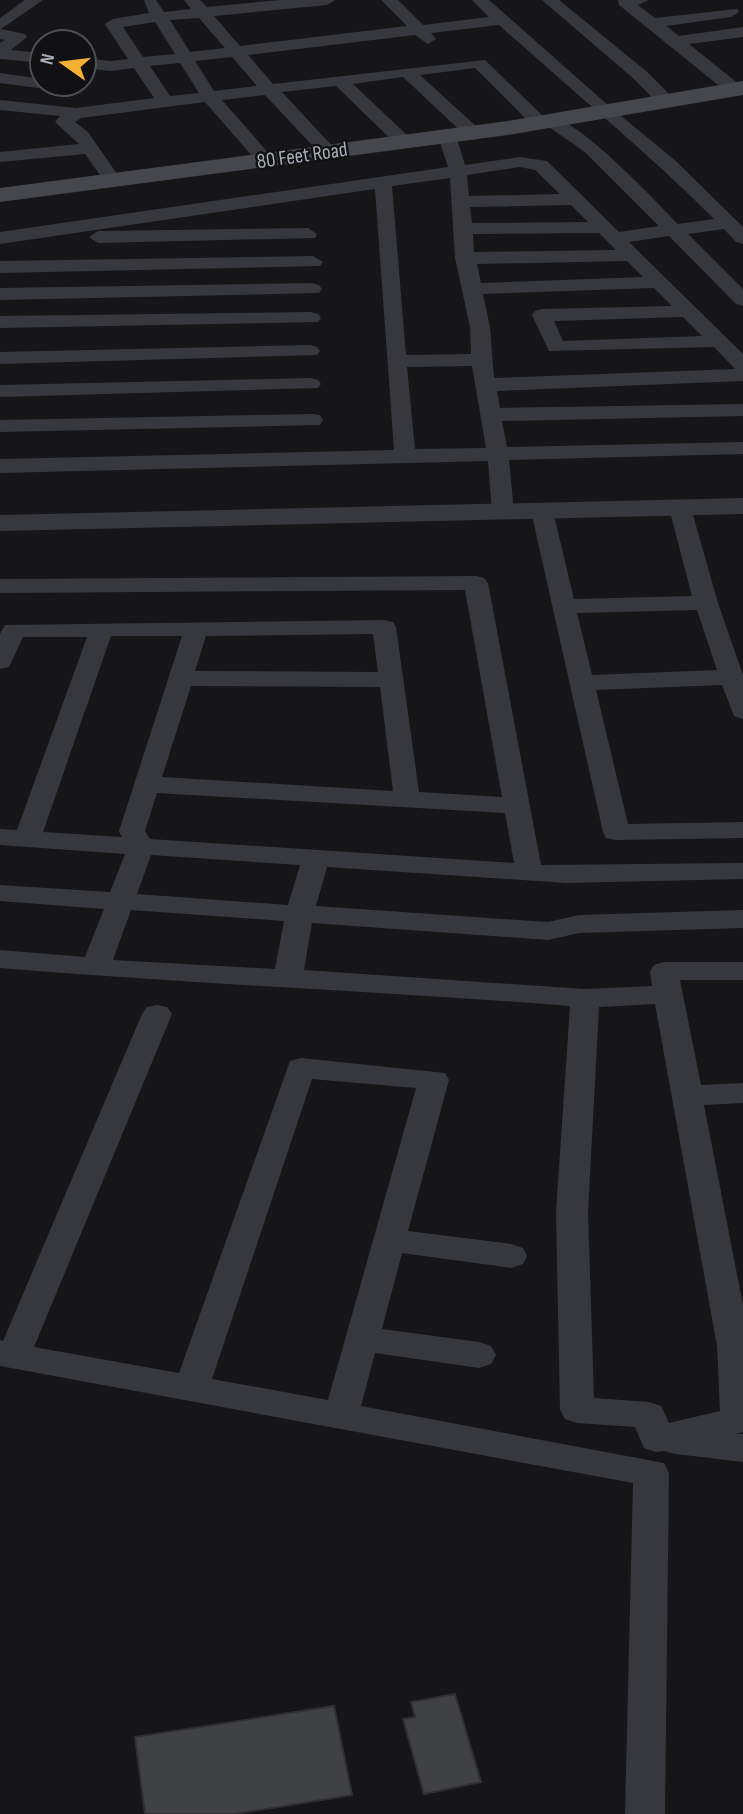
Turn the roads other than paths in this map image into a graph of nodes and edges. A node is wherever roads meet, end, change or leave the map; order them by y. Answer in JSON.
{"nodes":[{"id":1,"x":35,"y":0,"type":"edge"},
{"id":2,"x":149,"y":0,"type":"edge"},
{"id":3,"x":327,"y":0,"type":"edge"},
{"id":4,"x":389,"y":0,"type":"edge"},
{"id":5,"x":480,"y":0,"type":"edge"},
{"id":6,"x":550,"y":0,"type":"edge"},
{"id":7,"x":641,"y":0,"type":"edge"},
{"id":8,"x":715,"y":0,"type":"edge"},
{"id":9,"x":622,"y":1,"type":"edge"},
{"id":10,"x":290,"y":2,"type":"edge"},
{"id":11,"x":245,"y":4,"type":"edge"},
{"id":12,"x":197,"y":6,"type":"edge"},
{"id":13,"x":157,"y":17,"type":"junction"},
{"id":14,"x":502,"y":20,"type":"junction"},
{"id":15,"x":652,"y":23,"type":"junction"},
{"id":16,"x":0,"y":25,"type":"edge"},
{"id":17,"x":740,"y":26,"type":"edge"},
{"id":18,"x":419,"y":30,"type":"junction"},
{"id":19,"x":0,"y":34,"type":"edge"},
{"id":20,"x":676,"y":41,"type":"junction"},
{"id":21,"x":281,"y":46,"type":"junction"},
{"id":22,"x":235,"y":51,"type":"junction"},
{"id":23,"x":0,"y":52,"type":"edge"},
{"id":24,"x":28,"y":56,"type":"edge"},
{"id":25,"x":183,"y":57,"type":"junction"},
{"id":26,"x":139,"y":62,"type":"junction"},
{"id":27,"x":98,"y":65,"type":"edge"},
{"id":28,"x":455,"y":66,"type":"junction"},
{"id":29,"x":407,"y":72,"type":"junction"},
{"id":30,"x":0,"y":78,"type":"edge"},
{"id":31,"x":340,"y":80,"type":"junction"},
{"id":32,"x":28,"y":82,"type":"edge"},
{"id":33,"x":314,"y":84,"type":"junction"},
{"id":34,"x":738,"y":88,"type":"edge"},
{"id":35,"x":269,"y":89,"type":"junction"},
{"id":36,"x":210,"y":97,"type":"junction"},
{"id":37,"x":664,"y":99,"type":"junction"},
{"id":38,"x":166,"y":103,"type":"junction"},
{"id":39,"x":0,"y":105,"type":"edge"},
{"id":40,"x":603,"y":110,"type":"junction"},
{"id":41,"x":76,"y":113,"type":"junction"},
{"id":42,"x":545,"y":121,"type":"junction"},
{"id":43,"x":473,"y":133,"type":"junction"},
{"id":44,"x":447,"y":136,"type":"junction"},
{"id":45,"x":404,"y":142,"type":"junction"},
{"id":46,"x":90,"y":148,"type":"junction"},
{"id":47,"x":328,"y":152,"type":"junction"},
{"id":48,"x":0,"y":157,"type":"edge"},
{"id":49,"x":265,"y":160,"type":"junction"},
{"id":50,"x":458,"y":170,"type":"junction"},
{"id":51,"x":113,"y":181,"type":"junction"},
{"id":52,"x":383,"y":182,"type":"junction"},
{"id":53,"x":314,"y":192,"type":"junction"},
{"id":54,"x":0,"y":195,"type":"edge"},
{"id":55,"x":574,"y":199,"type":"junction"},
{"id":56,"x":460,"y":202,"type":"junction"},
{"id":57,"x":202,"y":208,"type":"junction"},
{"id":58,"x":728,"y":223,"type":"junction"},
{"id":59,"x":463,"y":229,"type":"junction"},
{"id":60,"x":42,"y":230,"type":"junction"},
{"id":61,"x":673,"y":230,"type":"junction"},
{"id":62,"x":608,"y":232,"type":"junction"},
{"id":63,"x":308,"y":234,"type":"junction"},
{"id":64,"x":221,"y":235,"type":"junction"},
{"id":65,"x":0,"y":237,"type":"edge"},
{"id":66,"x":129,"y":237,"type":"junction"},
{"id":67,"x":743,"y":238,"type":"edge"},
{"id":68,"x":632,"y":256,"type":"junction"},
{"id":69,"x":465,"y":258,"type":"junction"},
{"id":70,"x":313,"y":262,"type":"junction"},
{"id":71,"x":120,"y":265,"type":"junction"},
{"id":72,"x":0,"y":267,"type":"edge"},
{"id":73,"x":659,"y":282,"type":"junction"},
{"id":74,"x":312,"y":289,"type":"junction"},
{"id":75,"x":472,"y":289,"type":"junction"},
{"id":76,"x":116,"y":292,"type":"junction"},
{"id":77,"x":0,"y":294,"type":"edge"},
{"id":78,"x":743,"y":300,"type":"edge"},
{"id":79,"x":689,"y":311,"type":"junction"},
{"id":80,"x":311,"y":318,"type":"junction"},
{"id":81,"x":108,"y":320,"type":"junction"},
{"id":82,"x":0,"y":322,"type":"edge"},
{"id":83,"x":719,"y":341,"type":"junction"},
{"id":84,"x":556,"y":347,"type":"junction"},
{"id":85,"x":310,"y":351,"type":"junction"},
{"id":86,"x":95,"y":356,"type":"junction"},
{"id":87,"x":0,"y":358,"type":"edge"},
{"id":88,"x":482,"y":360,"type":"junction"},
{"id":89,"x":396,"y":361,"type":"junction"},
{"id":90,"x":743,"y":365,"type":"edge"},
{"id":91,"x":743,"y":375,"type":"edge"},
{"id":92,"x":575,"y":382,"type":"junction"},
{"id":93,"x":311,"y":384,"type":"junction"},
{"id":94,"x":485,"y":385,"type":"junction"},
{"id":95,"x":84,"y":389,"type":"junction"},
{"id":96,"x":0,"y":391,"type":"edge"},
{"id":97,"x":743,"y":410,"type":"edge"},
{"id":98,"x":585,"y":413,"type":"junction"},
{"id":99,"x":490,"y":415,"type":"junction"},
{"id":100,"x":312,"y":420,"type":"junction"},
{"id":101,"x":76,"y":425,"type":"junction"},
{"id":102,"x":0,"y":426,"type":"edge"},
{"id":103,"x":743,"y":448,"type":"edge"},
{"id":104,"x":498,"y":455,"type":"junction"},
{"id":105,"x":405,"y":457,"type":"junction"},
{"id":106,"x":318,"y":459,"type":"junction"},
{"id":107,"x":64,"y":464,"type":"junction"},
{"id":108,"x":0,"y":466,"type":"edge"},
{"id":109,"x":743,"y":506,"type":"edge"},
{"id":110,"x":680,"y":508,"type":"junction"},
{"id":111,"x":542,"y":511,"type":"junction"},
{"id":112,"x":503,"y":512,"type":"junction"},
{"id":113,"x":0,"y":523,"type":"edge"},
{"id":114,"x":0,"y":586,"type":"edge"},
{"id":115,"x":706,"y":603,"type":"junction"},
{"id":116,"x":565,"y":606,"type":"junction"},
{"id":117,"x":196,"y":629,"type":"junction"},
{"id":118,"x":101,"y":631,"type":"junction"},
{"id":119,"x":0,"y":662,"type":"edge"},
{"id":120,"x":734,"y":667,"type":"edge"},
{"id":121,"x":180,"y":678,"type":"junction"},
{"id":122,"x":391,"y":680,"type":"junction"},
{"id":123,"x":582,"y":683,"type":"junction"},
{"id":124,"x":743,"y":711,"type":"edge"},
{"id":125,"x":147,"y":784,"type":"junction"},
{"id":126,"x":407,"y":799,"type":"junction"},
{"id":127,"x":517,"y":806,"type":"junction"},
{"id":128,"x":743,"y":830,"type":"edge"},
{"id":129,"x":13,"y":838,"type":"edge"},
{"id":130,"x":141,"y":846,"type":"junction"},
{"id":131,"x":316,"y":858,"type":"junction"},
{"id":132,"x":743,"y":871,"type":"edge"},
{"id":133,"x":529,"y":872,"type":"junction"},
{"id":134,"x":0,"y":893,"type":"edge"},
{"id":135,"x":120,"y":901,"type":"junction"},
{"id":136,"x":300,"y":913,"type":"junction"},
{"id":137,"x":743,"y":919,"type":"edge"},
{"id":138,"x":0,"y":959,"type":"edge"},
{"id":139,"x":96,"y":967,"type":"junction"},
{"id":140,"x":743,"y":971,"type":"edge"},
{"id":141,"x":288,"y":978,"type":"junction"},
{"id":142,"x":669,"y":994,"type":"junction"},
{"id":143,"x":585,"y":998,"type":"junction"},
{"id":144,"x":157,"y":1014,"type":"dead end"},
{"id":145,"x":743,"y":1093,"type":"edge"},
{"id":146,"x":688,"y":1096,"type":"junction"},
{"id":147,"x":389,"y":1240,"type":"junction"},
{"id":148,"x":511,"y":1256,"type":"dead end"},
{"id":149,"x":362,"y":1339,"type":"junction"},
{"id":150,"x":739,"y":1345,"type":"edge"},
{"id":151,"x":7,"y":1354,"type":"edge"},
{"id":152,"x":479,"y":1355,"type":"dead end"},
{"id":153,"x":192,"y":1387,"type":"junction"},
{"id":154,"x":341,"y":1415,"type":"junction"},
{"id":155,"x":656,"y":1438,"type":"junction"},
{"id":156,"x":743,"y":1448,"type":"edge"},
{"id":157,"x":645,"y":1814,"type":"edge"}],
"edges":[{"from":1,"to":16,"type":"street"},
{"from":2,"to":13,"type":"street"},
{"from":3,"to":10,"type":"street"},
{"from":4,"to":18,"type":"street"},
{"from":5,"to":14,"type":"street"},
{"from":6,"to":37,"type":"street"},
{"from":7,"to":9,"type":"street"},
{"from":8,"to":17,"type":"street"},
{"from":9,"to":15,"type":"street"},
{"from":10,"to":11,"type":"street"},
{"from":11,"to":12,"type":"street"},
{"from":11,"to":21,"type":"street"},
{"from":12,"to":13,"type":"street"},
{"from":12,"to":22,"type":"street"},
{"from":13,"to":25,"type":"street"},
{"from":13,"to":26,"type":"street"},
{"from":14,"to":18,"type":"street"},
{"from":14,"to":40,"type":"street"},
{"from":15,"to":17,"type":"street"},
{"from":15,"to":20,"type":"street"},
{"from":17,"to":20,"type":"street"},
{"from":18,"to":21,"type":"street"},
{"from":18,"to":28,"type":"street"},
{"from":19,"to":23,"type":"street"},
{"from":20,"to":34,"type":"street"},
{"from":21,"to":22,"type":"street"},
{"from":21,"to":33,"type":"street"},
{"from":22,"to":25,"type":"street"},
{"from":22,"to":35,"type":"street"},
{"from":23,"to":24,"type":"street"},
{"from":25,"to":26,"type":"street"},
{"from":25,"to":36,"type":"street"},
{"from":26,"to":27,"type":"street"},
{"from":26,"to":38,"type":"street"},
{"from":28,"to":29,"type":"street"},
{"from":28,"to":42,"type":"street"},
{"from":29,"to":31,"type":"street"},
{"from":29,"to":43,"type":"street"},
{"from":30,"to":32,"type":"street"},
{"from":31,"to":33,"type":"street"},
{"from":31,"to":45,"type":"street"},
{"from":33,"to":35,"type":"street"},
{"from":34,"to":37,"type":"main road","name":"80 Feet Road"},
{"from":35,"to":36,"type":"street"},
{"from":35,"to":47,"type":"street"},
{"from":36,"to":38,"type":"street"},
{"from":36,"to":49,"type":"street"},
{"from":37,"to":40,"type":"main road","name":"80 Feet Road"},
{"from":38,"to":41,"type":"street"},
{"from":39,"to":41,"type":"street"},
{"from":40,"to":42,"type":"main road","name":"80 Feet Road"},
{"from":40,"to":58,"type":"street"},
{"from":41,"to":46,"type":"street"},
{"from":42,"to":43,"type":"main road","name":"80 Feet Road"},
{"from":42,"to":61,"type":"street"},
{"from":43,"to":44,"type":"main road","name":"80 Feet Road"},
{"from":44,"to":45,"type":"main road","name":"80 Feet Road"},
{"from":44,"to":50,"type":"street"},
{"from":45,"to":47,"type":"main road","name":"80 Feet Road"},
{"from":46,"to":48,"type":"street"},
{"from":46,"to":51,"type":"street"},
{"from":47,"to":49,"type":"main road","name":"80 Feet Road"},
{"from":49,"to":51,"type":"main road","name":"80 Feet Road"},
{"from":50,"to":52,"type":"street"},
{"from":50,"to":55,"type":"street"},
{"from":50,"to":56,"type":"street"},
{"from":51,"to":54,"type":"main road","name":"80 Feet Road"},
{"from":52,"to":53,"type":"street"},
{"from":52,"to":89,"type":"street"},
{"from":53,"to":57,"type":"street"},
{"from":53,"to":63,"type":"street"},
{"from":55,"to":56,"type":"street"},
{"from":55,"to":62,"type":"street"},
{"from":56,"to":59,"type":"street"},
{"from":57,"to":60,"type":"street"},
{"from":57,"to":64,"type":"street"},
{"from":58,"to":61,"type":"street"},
{"from":58,"to":67,"type":"street"},
{"from":59,"to":62,"type":"street"},
{"from":59,"to":69,"type":"street"},
{"from":60,"to":65,"type":"street"},
{"from":60,"to":66,"type":"street"},
{"from":61,"to":62,"type":"street"},
{"from":61,"to":78,"type":"street"},
{"from":62,"to":68,"type":"street"},
{"from":63,"to":64,"type":"street"},
{"from":63,"to":70,"type":"street"},
{"from":64,"to":66,"type":"street"},
{"from":66,"to":71,"type":"street"},
{"from":68,"to":69,"type":"street"},
{"from":68,"to":73,"type":"street"},
{"from":69,"to":75,"type":"street"},
{"from":70,"to":71,"type":"street"},
{"from":70,"to":74,"type":"street"},
{"from":71,"to":72,"type":"street"},
{"from":71,"to":76,"type":"street"},
{"from":73,"to":75,"type":"street"},
{"from":73,"to":79,"type":"street"},
{"from":74,"to":76,"type":"street"},
{"from":74,"to":80,"type":"street"},
{"from":75,"to":88,"type":"street"},
{"from":76,"to":77,"type":"street"},
{"from":76,"to":81,"type":"street"},
{"from":79,"to":83,"type":"street"},
{"from":79,"to":84,"type":"street"},
{"from":80,"to":81,"type":"street"},
{"from":80,"to":85,"type":"street"},
{"from":81,"to":82,"type":"street"},
{"from":81,"to":86,"type":"street"},
{"from":83,"to":84,"type":"street"},
{"from":83,"to":90,"type":"street"},
{"from":84,"to":92,"type":"street"},
{"from":85,"to":86,"type":"street"},
{"from":85,"to":93,"type":"street"},
{"from":86,"to":87,"type":"street"},
{"from":86,"to":95,"type":"street"},
{"from":88,"to":89,"type":"street"},
{"from":88,"to":94,"type":"street"},
{"from":89,"to":105,"type":"street"},
{"from":91,"to":92,"type":"street"},
{"from":92,"to":94,"type":"street"},
{"from":92,"to":98,"type":"street"},
{"from":93,"to":95,"type":"street"},
{"from":93,"to":100,"type":"street"},
{"from":94,"to":99,"type":"street"},
{"from":95,"to":96,"type":"street"},
{"from":95,"to":101,"type":"street"},
{"from":97,"to":98,"type":"street"},
{"from":98,"to":99,"type":"street"},
{"from":99,"to":104,"type":"street"},
{"from":100,"to":101,"type":"street"},
{"from":100,"to":106,"type":"street"},
{"from":101,"to":102,"type":"street"},
{"from":101,"to":107,"type":"street"},
{"from":103,"to":104,"type":"street"},
{"from":104,"to":105,"type":"street"},
{"from":104,"to":112,"type":"street"},
{"from":105,"to":106,"type":"street"},
{"from":106,"to":107,"type":"street"},
{"from":107,"to":108,"type":"street"},
{"from":109,"to":110,"type":"street"},
{"from":110,"to":111,"type":"street"},
{"from":110,"to":115,"type":"street"},
{"from":111,"to":112,"type":"street"},
{"from":111,"to":116,"type":"street"},
{"from":112,"to":113,"type":"street"},
{"from":114,"to":127,"type":"street"},
{"from":115,"to":116,"type":"street"},
{"from":115,"to":120,"type":"street"},
{"from":116,"to":123,"type":"street"},
{"from":117,"to":118,"type":"street"},
{"from":117,"to":121,"type":"street"},
{"from":117,"to":122,"type":"street"},
{"from":118,"to":119,"type":"street"},
{"from":118,"to":129,"type":"street"},
{"from":120,"to":123,"type":"street"},
{"from":120,"to":124,"type":"street"},
{"from":121,"to":122,"type":"street"},
{"from":121,"to":125,"type":"street"},
{"from":122,"to":126,"type":"street"},
{"from":123,"to":128,"type":"street"},
{"from":125,"to":126,"type":"street"},
{"from":125,"to":130,"type":"street"},
{"from":126,"to":127,"type":"street"},
{"from":127,"to":133,"type":"street"},
{"from":129,"to":130,"type":"street"},
{"from":130,"to":131,"type":"street"},
{"from":130,"to":135,"type":"street"},
{"from":131,"to":133,"type":"street"},
{"from":131,"to":136,"type":"street"},
{"from":132,"to":133,"type":"street"},
{"from":134,"to":135,"type":"street"},
{"from":135,"to":136,"type":"street"},
{"from":135,"to":139,"type":"street"},
{"from":136,"to":137,"type":"street"},
{"from":136,"to":141,"type":"street"},
{"from":138,"to":139,"type":"street"},
{"from":139,"to":141,"type":"street"},
{"from":140,"to":142,"type":"street"},
{"from":141,"to":143,"type":"street"},
{"from":142,"to":143,"type":"street"},
{"from":142,"to":146,"type":"street"},
{"from":143,"to":155,"type":"street"},
{"from":144,"to":151,"type":"street"},
{"from":145,"to":146,"type":"street"},
{"from":146,"to":150,"type":"street"},
{"from":147,"to":148,"type":"street"},
{"from":147,"to":149,"type":"street"},
{"from":147,"to":153,"type":"street"},
{"from":149,"to":152,"type":"street"},
{"from":149,"to":154,"type":"street"},
{"from":150,"to":155,"type":"street"},
{"from":151,"to":153,"type":"street"},
{"from":153,"to":154,"type":"street"},
{"from":154,"to":157,"type":"street"},
{"from":155,"to":156,"type":"street"}]}
